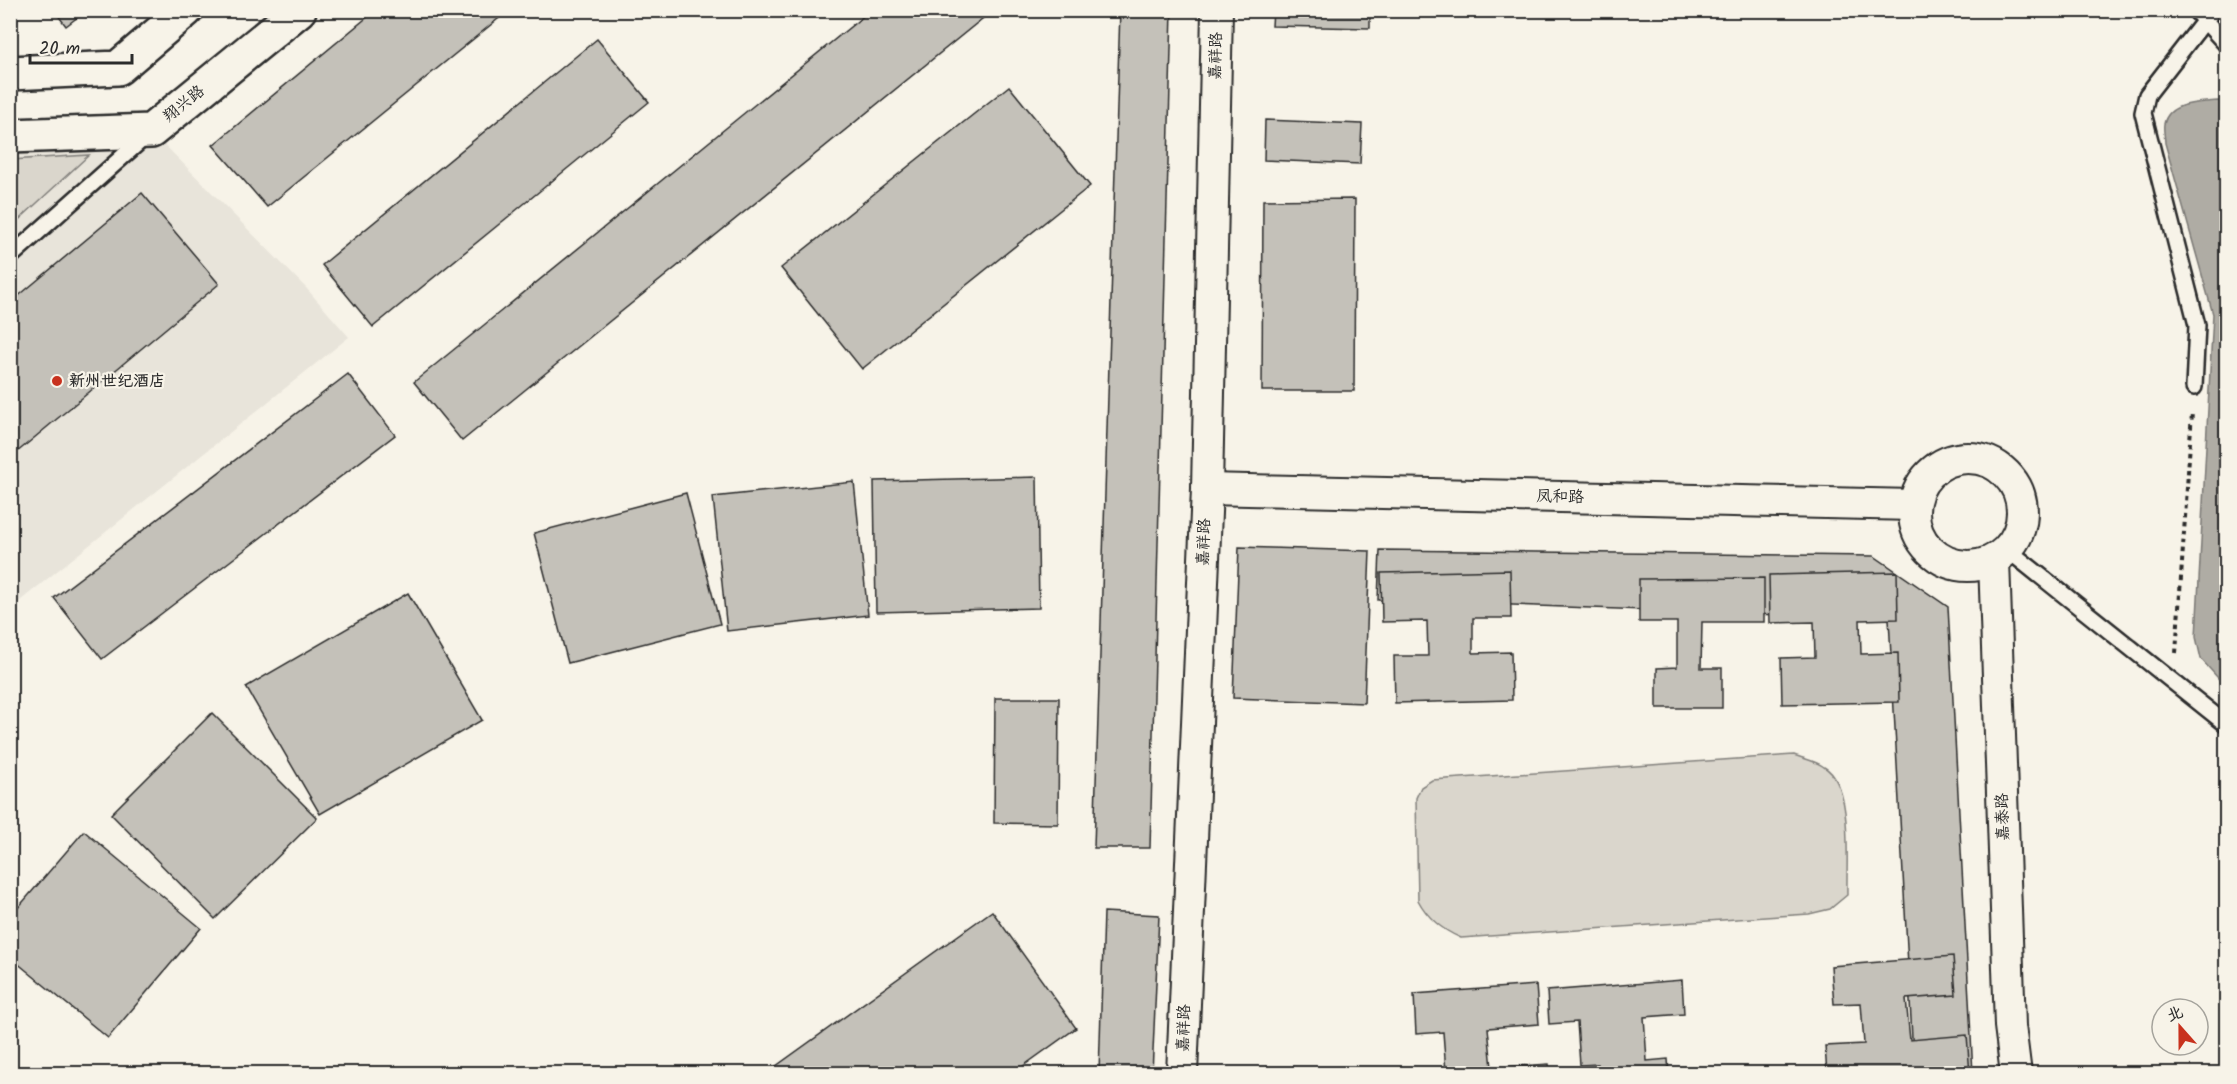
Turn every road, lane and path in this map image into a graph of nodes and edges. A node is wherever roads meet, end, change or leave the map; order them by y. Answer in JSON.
{"nodes":[{"id":1,"x":186,"y":10,"type":"edge"},
{"id":2,"x":299,"y":10,"type":"edge"},
{"id":3,"x":1217,"y":10,"type":"edge"},
{"id":4,"x":2204,"y":13,"type":"edge"},
{"id":5,"x":2226,"y":44,"type":"edge"},
{"id":6,"x":10,"y":73,"type":"edge"},
{"id":7,"x":151,"y":131,"type":"junction"},
{"id":8,"x":10,"y":136,"type":"edge"},
{"id":9,"x":10,"y":257,"type":"edge"},
{"id":10,"x":2194,"y":387,"type":"joint"},
{"id":11,"x":1207,"y":489,"type":"junction"},
{"id":12,"x":1914,"y":505,"type":"junction"},
{"id":13,"x":2001,"y":555,"type":"junction"},
{"id":14,"x":2174,"y":680,"type":"junction"},
{"id":15,"x":2226,"y":724,"type":"edge"},
{"id":16,"x":1182,"y":1074,"type":"edge"},
{"id":17,"x":2016,"y":1074,"type":"edge"}],
"edges":[{"from":1,"to":6,"type":"main road"},
{"from":2,"to":7,"type":"main road","name":"翔兴路"},
{"from":3,"to":11,"type":"street","name":"嘉祥路"},
{"from":4,"to":5,"type":"lane"},
{"from":4,"to":10,"type":"lane"},
{"from":7,"to":8,"type":"main road","name":"翔兴路"},
{"from":7,"to":9,"type":"lane"},
{"from":10,"to":14,"type":"path"},
{"from":11,"to":12,"type":"street","name":"凤和路"},
{"from":11,"to":16,"type":"street","name":"嘉祥路"},
{"from":12,"to":13,"type":"street"},
{"from":12,"to":13,"type":"street"},
{"from":13,"to":14,"type":"lane"},
{"from":13,"to":17,"type":"street","name":"嘉泰路"},
{"from":14,"to":15,"type":"lane"}]}
